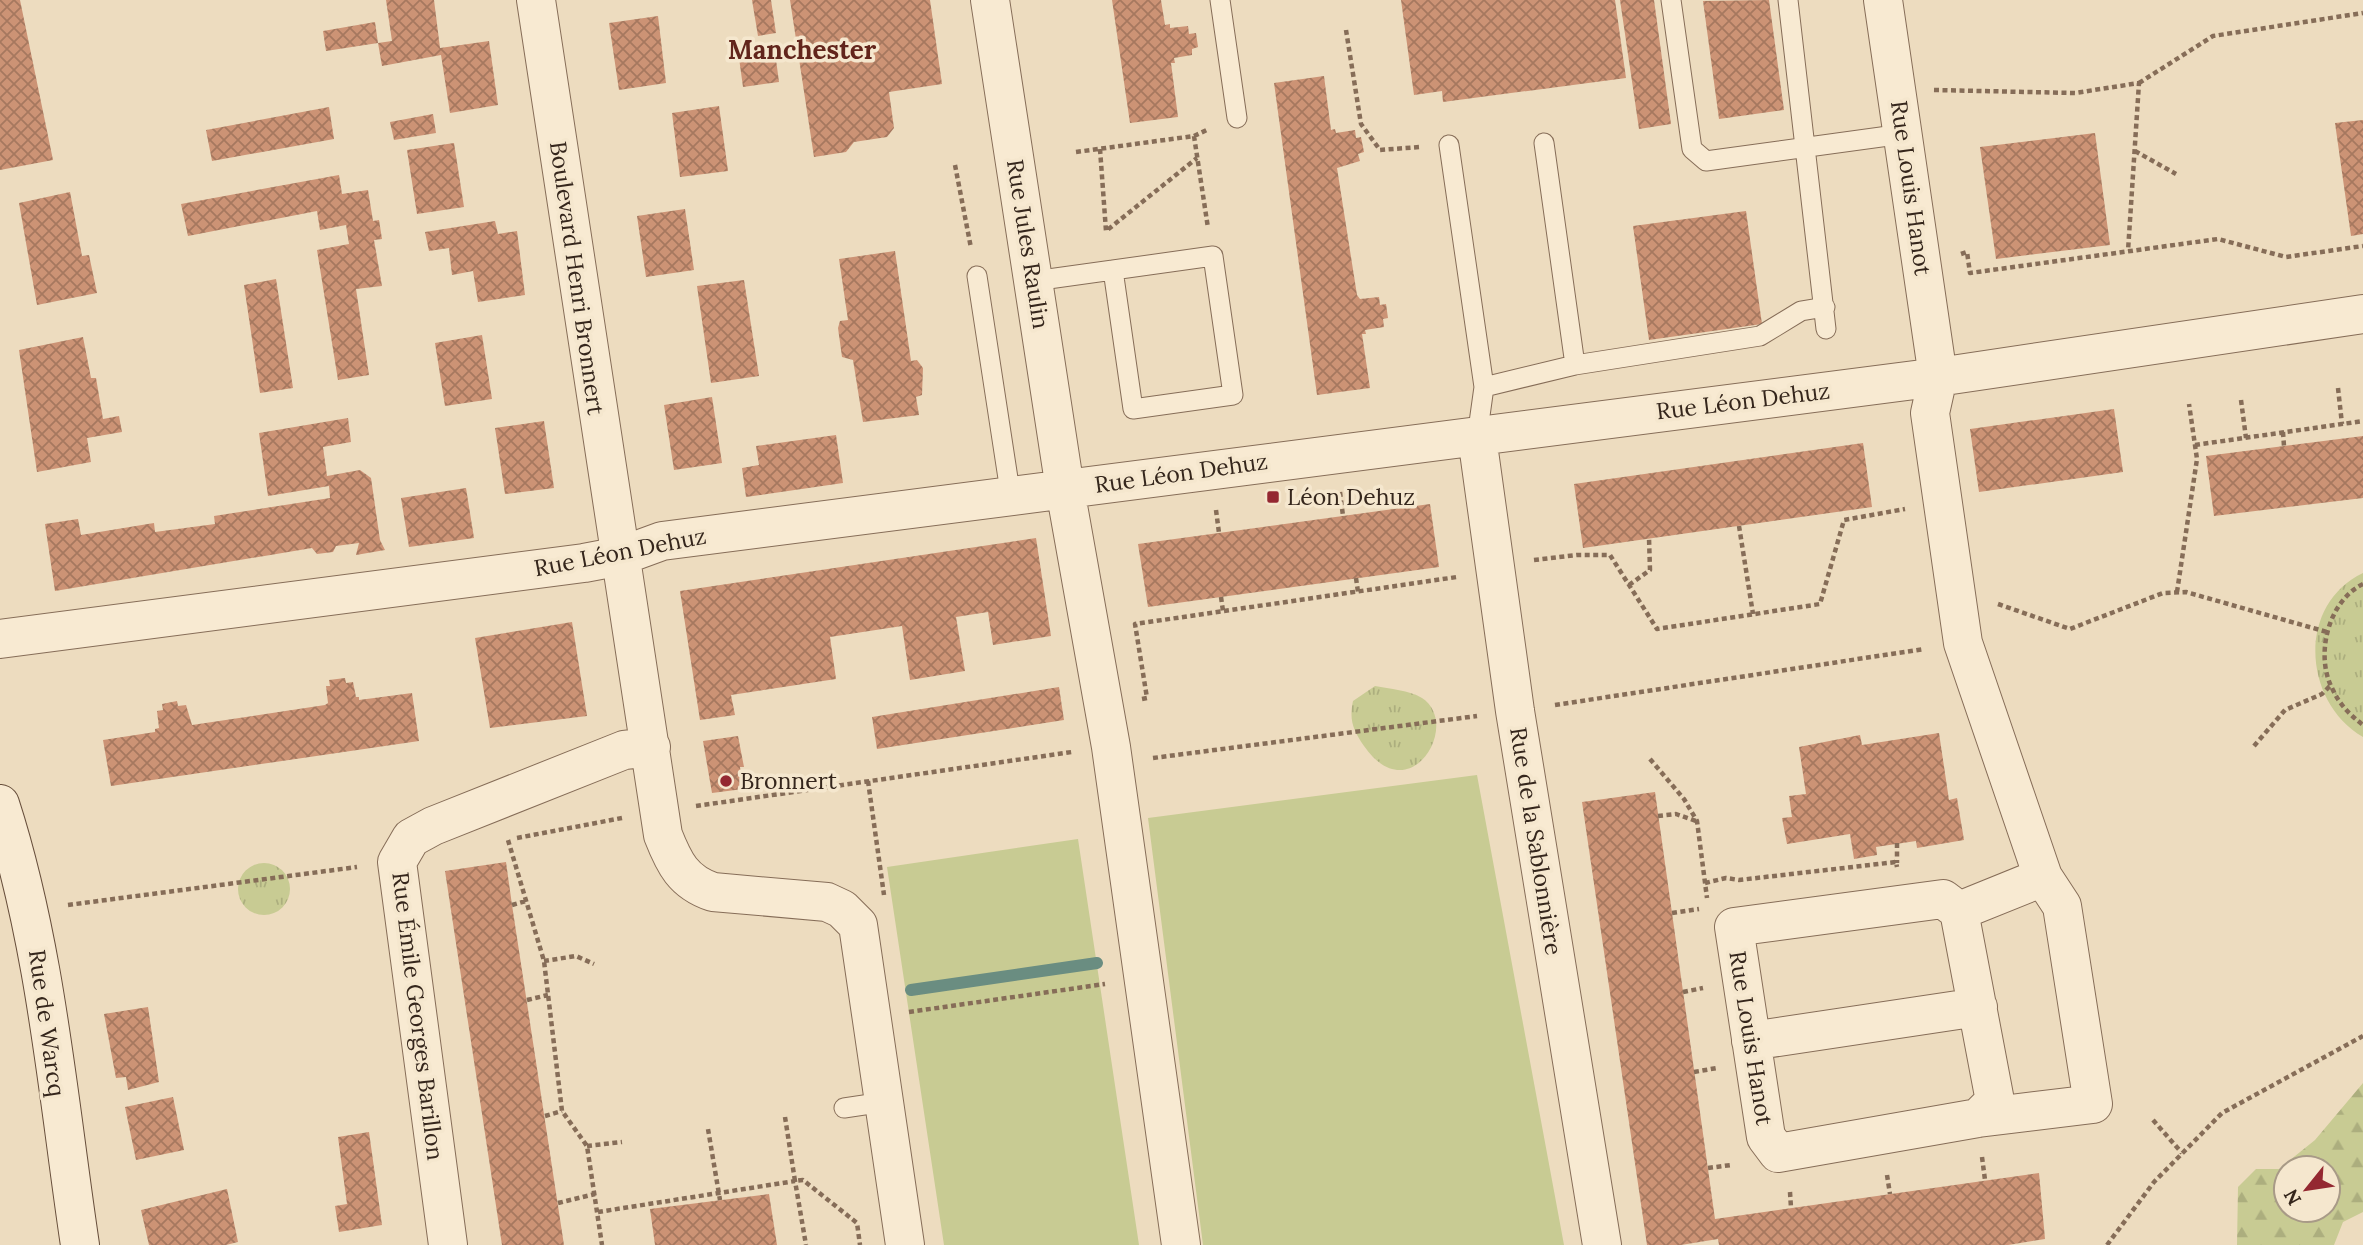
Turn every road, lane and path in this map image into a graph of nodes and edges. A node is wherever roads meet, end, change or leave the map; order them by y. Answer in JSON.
{"nodes":[{"id":1,"x":536,"y":0,"type":"edge"},
{"id":2,"x":990,"y":0,"type":"edge"},
{"id":3,"x":1220,"y":0,"type":"edge"},
{"id":4,"x":1671,"y":0,"type":"edge"},
{"id":5,"x":1788,"y":0,"type":"edge"},
{"id":6,"x":1883,"y":0,"type":"edge"},
{"id":7,"x":2363,"y":13,"type":"edge"},
{"id":8,"x":1346,"y":30,"type":"dead end"},
{"id":9,"x":2139,"y":83,"type":"junction"},
{"id":10,"x":1926,"y":90,"type":"dead end"},
{"id":11,"x":1237,"y":118,"type":"dead end"},
{"id":12,"x":1903,"y":134,"type":"junction"},
{"id":13,"x":1544,"y":143,"type":"dead end"},
{"id":14,"x":1449,"y":145,"type":"joint"},
{"id":15,"x":1805,"y":148,"type":"junction"},
{"id":16,"x":1100,"y":149,"type":"junction"},
{"id":17,"x":2134,"y":151,"type":"junction"},
{"id":18,"x":1076,"y":152,"type":"dead end"},
{"id":19,"x":1197,"y":158,"type":"junction"},
{"id":20,"x":955,"y":165,"type":"dead end"},
{"id":21,"x":2176,"y":174,"type":"dead end"},
{"id":22,"x":2363,"y":246,"type":"edge"},
{"id":23,"x":2128,"y":251,"type":"junction"},
{"id":24,"x":1957,"y":254,"type":"dead end"},
{"id":25,"x":1213,"y":256,"type":"junction"},
{"id":26,"x":1113,"y":270,"type":"junction"},
{"id":27,"x":976,"y":276,"type":"joint"},
{"id":28,"x":1034,"y":281,"type":"junction"},
{"id":29,"x":1825,"y":307,"type":"junction"},
{"id":30,"x":2363,"y":314,"type":"edge"},
{"id":31,"x":1826,"y":329,"type":"dead end"},
{"id":32,"x":1575,"y":365,"type":"junction"},
{"id":33,"x":1938,"y":377,"type":"junction"},
{"id":34,"x":1484,"y":387,"type":"junction"},
{"id":35,"x":2338,"y":388,"type":"dead end"},
{"id":36,"x":2241,"y":400,"type":"dead end"},
{"id":37,"x":2189,"y":404,"type":"dead end"},
{"id":38,"x":2363,"y":421,"type":"edge"},
{"id":39,"x":2342,"y":424,"type":"junction"},
{"id":40,"x":2283,"y":432,"type":"junction"},
{"id":41,"x":1477,"y":437,"type":"junction"},
{"id":42,"x":2246,"y":438,"type":"junction"},
{"id":43,"x":2195,"y":445,"type":"junction"},
{"id":44,"x":2284,"y":446,"type":"dead end"},
{"id":45,"x":1339,"y":483,"type":"dead end"},
{"id":46,"x":1065,"y":489,"type":"junction"},
{"id":47,"x":1011,"y":498,"type":"junction"},
{"id":48,"x":1215,"y":505,"type":"dead end"},
{"id":49,"x":1907,"y":508,"type":"dead end"},
{"id":50,"x":1343,"y":516,"type":"dead end"},
{"id":51,"x":1739,"y":526,"type":"dead end"},
{"id":52,"x":1219,"y":533,"type":"dead end"},
{"id":53,"x":1649,"y":538,"type":"dead end"},
{"id":54,"x":621,"y":556,"type":"junction"},
{"id":55,"x":1533,"y":561,"type":"dead end"},
{"id":56,"x":1462,"y":577,"type":"dead end"},
{"id":57,"x":1356,"y":578,"type":"dead end"},
{"id":58,"x":2363,"y":584,"type":"edge"},
{"id":59,"x":1629,"y":586,"type":"junction"},
{"id":60,"x":1358,"y":592,"type":"junction"},
{"id":61,"x":2177,"y":592,"type":"junction"},
{"id":62,"x":1221,"y":597,"type":"dead end"},
{"id":63,"x":1990,"y":601,"type":"dead end"},
{"id":64,"x":1223,"y":611,"type":"junction"},
{"id":65,"x":1753,"y":614,"type":"junction"},
{"id":66,"x":2327,"y":632,"type":"junction"},
{"id":67,"x":0,"y":639,"type":"edge"},
{"id":68,"x":1962,"y":643,"type":"junction"},
{"id":69,"x":2330,"y":687,"type":"junction"},
{"id":70,"x":1133,"y":700,"type":"dead end"},
{"id":71,"x":1515,"y":711,"type":"junction"},
{"id":72,"x":2363,"y":725,"type":"edge"},
{"id":73,"x":2254,"y":746,"type":"dead end"},
{"id":74,"x":651,"y":747,"type":"junction"},
{"id":75,"x":1111,"y":747,"type":"junction"},
{"id":76,"x":1650,"y":759,"type":"dead end"},
{"id":77,"x":868,"y":781,"type":"junction"},
{"id":78,"x":0,"y":804,"type":"edge"},
{"id":79,"x":659,"y":811,"type":"junction"},
{"id":80,"x":1658,"y":816,"type":"dead end"},
{"id":81,"x":1697,"y":821,"type":"junction"},
{"id":82,"x":508,"y":840,"type":"junction"},
{"id":83,"x":496,"y":842,"type":"dead end"},
{"id":84,"x":397,"y":862,"type":"junction"},
{"id":85,"x":2043,"y":877,"type":"junction"},
{"id":86,"x":885,"y":898,"type":"dead end"},
{"id":87,"x":526,"y":901,"type":"junction"},
{"id":88,"x":512,"y":905,"type":"dead end"},
{"id":89,"x":30,"y":910,"type":"junction"},
{"id":90,"x":1959,"y":911,"type":"junction"},
{"id":91,"x":1672,"y":913,"type":"dead end"},
{"id":92,"x":544,"y":961,"type":"junction"},
{"id":93,"x":594,"y":964,"type":"dead end"},
{"id":94,"x":1144,"y":978,"type":"junction"},
{"id":95,"x":1704,"y":988,"type":"dead end"},
{"id":96,"x":1683,"y":992,"type":"dead end"},
{"id":97,"x":548,"y":995,"type":"junction"},
{"id":98,"x":527,"y":1000,"type":"dead end"},
{"id":99,"x":1978,"y":1007,"type":"junction"},
{"id":100,"x":873,"y":1017,"type":"junction"},
{"id":101,"x":2363,"y":1036,"type":"edge"},
{"id":102,"x":1751,"y":1041,"type":"junction"},
{"id":103,"x":1718,"y":1068,"type":"dead end"},
{"id":104,"x":1694,"y":1072,"type":"dead end"},
{"id":105,"x":884,"y":1102,"type":"junction"},
{"id":106,"x":845,"y":1108,"type":"dead end"},
{"id":107,"x":562,"y":1111,"type":"junction"},
{"id":108,"x":545,"y":1116,"type":"dead end"},
{"id":109,"x":785,"y":1117,"type":"dead end"},
{"id":110,"x":1978,"y":1118,"type":"junction"},
{"id":111,"x":2153,"y":1120,"type":"dead end"},
{"id":112,"x":708,"y":1129,"type":"dead end"},
{"id":113,"x":622,"y":1142,"type":"dead end"},
{"id":114,"x":587,"y":1146,"type":"junction"},
{"id":115,"x":2182,"y":1153,"type":"junction"},
{"id":116,"x":1731,"y":1165,"type":"dead end"},
{"id":117,"x":1708,"y":1168,"type":"dead end"},
{"id":118,"x":795,"y":1181,"type":"junction"},
{"id":119,"x":718,"y":1193,"type":"junction"},
{"id":120,"x":595,"y":1194,"type":"junction"},
{"id":121,"x":720,"y":1200,"type":"dead end"},
{"id":122,"x":558,"y":1203,"type":"dead end"},
{"id":123,"x":597,"y":1212,"type":"junction"},
{"id":124,"x":80,"y":1245,"type":"edge"},
{"id":125,"x":448,"y":1245,"type":"edge"},
{"id":126,"x":602,"y":1245,"type":"edge"},
{"id":127,"x":806,"y":1245,"type":"edge"},
{"id":128,"x":860,"y":1245,"type":"edge"},
{"id":129,"x":905,"y":1245,"type":"edge"},
{"id":130,"x":1181,"y":1245,"type":"edge"},
{"id":131,"x":1602,"y":1245,"type":"edge"},
{"id":132,"x":2107,"y":1245,"type":"edge"}],
"edges":[{"from":1,"to":54,"type":"street","name":"Boulevard Henri Bronnert"},
{"from":2,"to":28,"type":"street","name":"Rue Jules Raulin"},
{"from":3,"to":11,"type":"lane"},
{"from":4,"to":15,"type":"lane"},
{"from":5,"to":15,"type":"lane"},
{"from":6,"to":12,"type":"street","name":"Rue Louis Hanot"},
{"from":7,"to":9,"type":"path"},
{"from":8,"to":14,"type":"path"},
{"from":9,"to":10,"type":"path"},
{"from":9,"to":17,"type":"path"},
{"from":12,"to":15,"type":"lane"},
{"from":12,"to":33,"type":"street","name":"Rue Louis Hanot"},
{"from":13,"to":32,"type":"lane"},
{"from":14,"to":34,"type":"lane"},
{"from":15,"to":29,"type":"lane"},
{"from":16,"to":18,"type":"path"},
{"from":16,"to":19,"type":"path"},
{"from":16,"to":19,"type":"path"},
{"from":17,"to":21,"type":"path"},
{"from":17,"to":23,"type":"path"},
{"from":19,"to":25,"type":"path"},
{"from":20,"to":27,"type":"path"},
{"from":22,"to":23,"type":"path"},
{"from":23,"to":24,"type":"path"},
{"from":25,"to":26,"type":"lane"},
{"from":25,"to":26,"type":"lane"},
{"from":26,"to":28,"type":"lane"},
{"from":27,"to":47,"type":"lane"},
{"from":28,"to":46,"type":"street","name":"Rue Jules Raulin"},
{"from":29,"to":31,"type":"lane"},
{"from":29,"to":32,"type":"lane"},
{"from":30,"to":33,"type":"street","name":"Rue Léon Dehuz"},
{"from":32,"to":34,"type":"lane"},
{"from":33,"to":41,"type":"street","name":"Rue Léon Dehuz"},
{"from":33,"to":68,"type":"street"},
{"from":34,"to":41,"type":"lane"},
{"from":35,"to":39,"type":"path"},
{"from":36,"to":42,"type":"path"},
{"from":37,"to":43,"type":"path"},
{"from":38,"to":39,"type":"path"},
{"from":39,"to":40,"type":"path"},
{"from":40,"to":42,"type":"path"},
{"from":40,"to":44,"type":"path"},
{"from":41,"to":46,"type":"street","name":"Rue Léon Dehuz"},
{"from":41,"to":71,"type":"street","name":"Rue de la Sablonnière"},
{"from":42,"to":43,"type":"path"},
{"from":43,"to":61,"type":"path"},
{"from":45,"to":50,"type":"path"},
{"from":46,"to":47,"type":"street","name":"Rue Léon Dehuz"},
{"from":46,"to":75,"type":"street","name":"Rue Jules Raulin"},
{"from":47,"to":54,"type":"street","name":"Rue Léon Dehuz"},
{"from":48,"to":52,"type":"path"},
{"from":49,"to":65,"type":"path"},
{"from":51,"to":65,"type":"path"},
{"from":53,"to":59,"type":"path"},
{"from":54,"to":67,"type":"street","name":"Rue Léon Dehuz"},
{"from":54,"to":74,"type":"street"},
{"from":55,"to":59,"type":"path"},
{"from":56,"to":60,"type":"path"},
{"from":57,"to":60,"type":"path"},
{"from":58,"to":66,"type":"path"},
{"from":59,"to":65,"type":"path"},
{"from":60,"to":64,"type":"path"},
{"from":61,"to":63,"type":"path"},
{"from":61,"to":66,"type":"path"},
{"from":62,"to":64,"type":"path"},
{"from":64,"to":70,"type":"path"},
{"from":66,"to":69,"type":"path"},
{"from":68,"to":71,"type":"path"},
{"from":68,"to":85,"type":"street"},
{"from":69,"to":72,"type":"path"},
{"from":69,"to":73,"type":"path"},
{"from":71,"to":75,"type":"path"},
{"from":71,"to":131,"type":"street","name":"Rue de la Sablonnière"},
{"from":74,"to":79,"type":"street"},
{"from":74,"to":84,"type":"street","name":"Rue Émile Georges Barillon"},
{"from":75,"to":77,"type":"path"},
{"from":75,"to":94,"type":"street","name":"Rue Jules Raulin"},
{"from":76,"to":81,"type":"path"},
{"from":77,"to":79,"type":"path"},
{"from":77,"to":86,"type":"path"},
{"from":78,"to":89,"type":"street","name":"Rue de Warcq"},
{"from":79,"to":82,"type":"path"},
{"from":79,"to":100,"type":"street"},
{"from":80,"to":81,"type":"path"},
{"from":81,"to":91,"type":"path"},
{"from":82,"to":83,"type":"path"},
{"from":82,"to":87,"type":"path"},
{"from":84,"to":89,"type":"path"},
{"from":84,"to":125,"type":"street","name":"Rue Émile Georges Barillon"},
{"from":85,"to":90,"type":"street"},
{"from":85,"to":110,"type":"street"},
{"from":87,"to":88,"type":"path"},
{"from":87,"to":92,"type":"path"},
{"from":89,"to":124,"type":"street","name":"Rue de Warcq"},
{"from":90,"to":99,"type":"street"},
{"from":90,"to":102,"type":"street","name":"Rue Louis Hanot"},
{"from":92,"to":93,"type":"path"},
{"from":92,"to":97,"type":"path"},
{"from":94,"to":100,"type":"path"},
{"from":94,"to":130,"type":"street","name":"Rue Jules Raulin"},
{"from":95,"to":96,"type":"path"},
{"from":97,"to":98,"type":"path"},
{"from":97,"to":107,"type":"path"},
{"from":99,"to":102,"type":"street"},
{"from":99,"to":110,"type":"street"},
{"from":100,"to":105,"type":"street"},
{"from":101,"to":115,"type":"path"},
{"from":102,"to":110,"type":"street","name":"Rue Louis Hanot"},
{"from":103,"to":104,"type":"path"},
{"from":105,"to":106,"type":"lane"},
{"from":105,"to":129,"type":"street"},
{"from":107,"to":108,"type":"path"},
{"from":107,"to":114,"type":"path"},
{"from":109,"to":118,"type":"path"},
{"from":111,"to":115,"type":"path"},
{"from":112,"to":119,"type":"path"},
{"from":113,"to":114,"type":"path"},
{"from":114,"to":120,"type":"path"},
{"from":115,"to":132,"type":"path"},
{"from":116,"to":117,"type":"path"},
{"from":118,"to":119,"type":"path"},
{"from":118,"to":127,"type":"path"},
{"from":118,"to":128,"type":"path"},
{"from":119,"to":121,"type":"path"},
{"from":119,"to":123,"type":"path"},
{"from":120,"to":122,"type":"path"},
{"from":120,"to":123,"type":"path"},
{"from":123,"to":126,"type":"path"}]}
